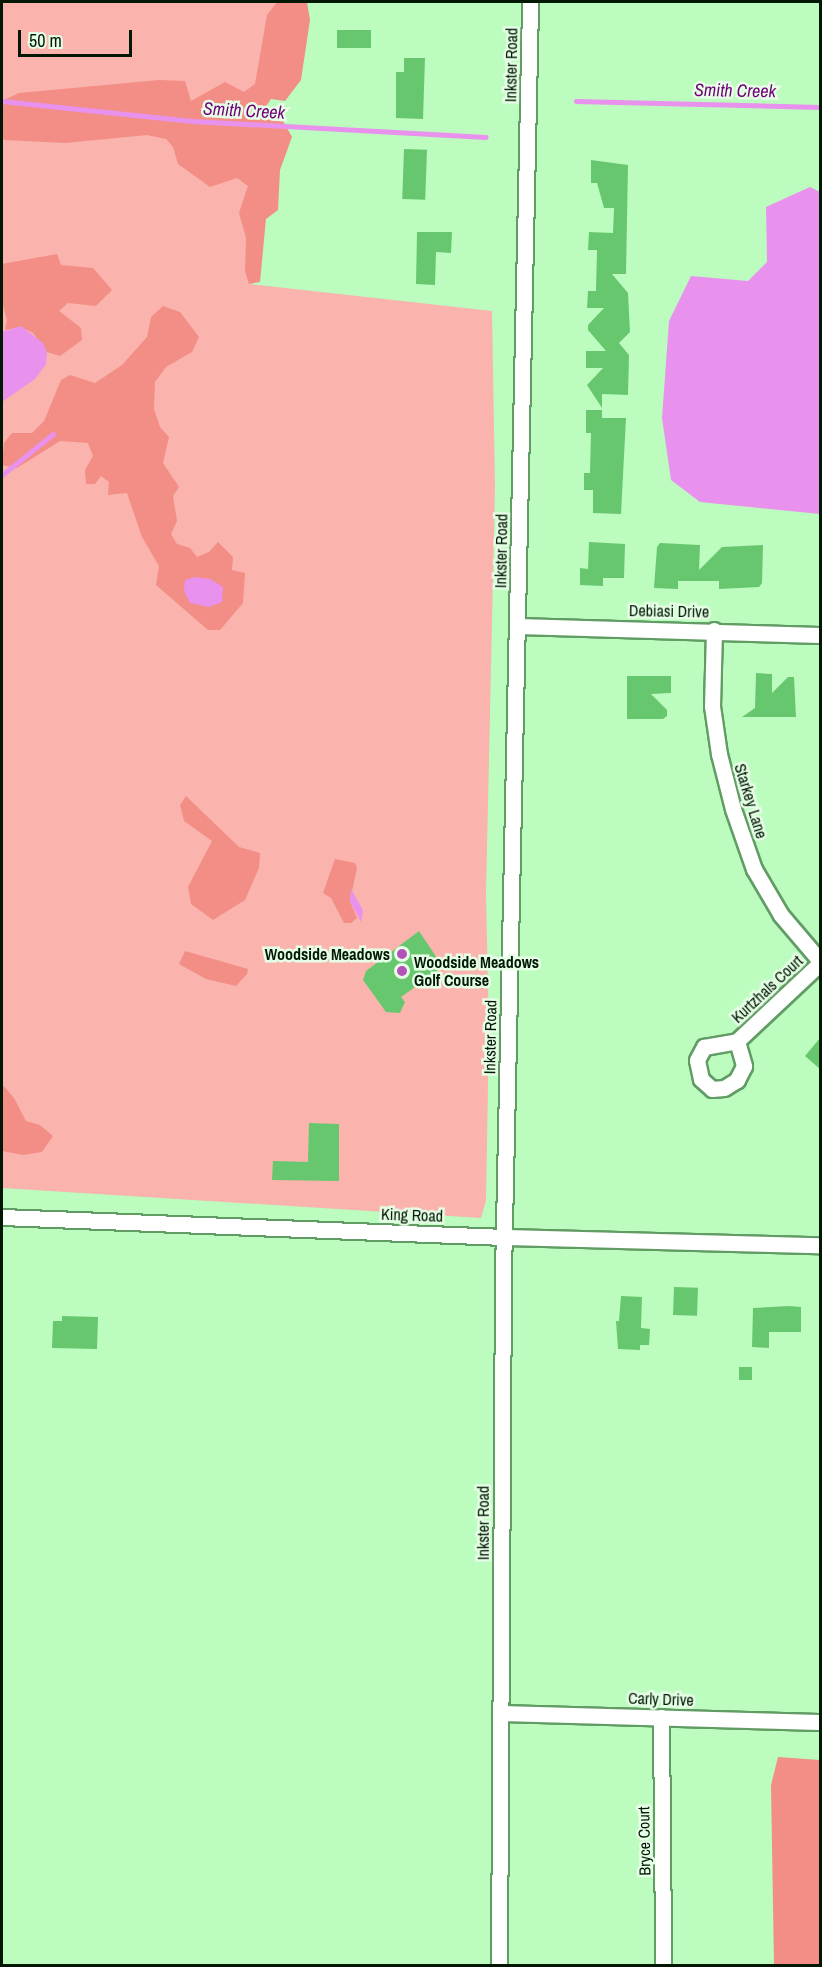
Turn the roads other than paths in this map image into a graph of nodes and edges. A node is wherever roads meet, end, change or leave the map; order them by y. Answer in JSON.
{"nodes":[{"id":1,"x":530,"y":2,"type":"edge"},
{"id":2,"x":517,"y":626,"type":"junction"},
{"id":3,"x":714,"y":630,"type":"junction"},
{"id":4,"x":820,"y":635,"type":"edge"},
{"id":5,"x":820,"y":962,"type":"edge"},
{"id":6,"x":737,"y":1041,"type":"dead end"},
{"id":7,"x":2,"y":1217,"type":"edge"},
{"id":8,"x":504,"y":1237,"type":"junction"},
{"id":9,"x":820,"y":1245,"type":"edge"},
{"id":10,"x":500,"y":1713,"type":"junction"},
{"id":11,"x":661,"y":1717,"type":"junction"},
{"id":12,"x":820,"y":1722,"type":"edge"},
{"id":13,"x":499,"y":1965,"type":"edge"},
{"id":14,"x":663,"y":1965,"type":"edge"}],
"edges":[{"from":1,"to":2,"type":"street","name":"Inkster Road"},
{"from":2,"to":3,"type":"street","name":"Debiasi Drive"},
{"from":2,"to":8,"type":"street","name":"Inkster Road"},
{"from":3,"to":4,"type":"street","name":"Debiasi Drive"},
{"from":3,"to":5,"type":"street","name":"Starkey Lane"},
{"from":5,"to":6,"type":"street","name":"Kurtzhals Court"},
{"from":7,"to":8,"type":"street","name":"King Road"},
{"from":8,"to":9,"type":"street","name":"King Road"},
{"from":8,"to":10,"type":"street","name":"Inkster Road"},
{"from":10,"to":11,"type":"street","name":"Carly Drive"},
{"from":10,"to":13,"type":"street","name":"Inkster Road"},
{"from":11,"to":12,"type":"street","name":"Carly Drive"},
{"from":11,"to":14,"type":"street","name":"Bryce Court"}]}
